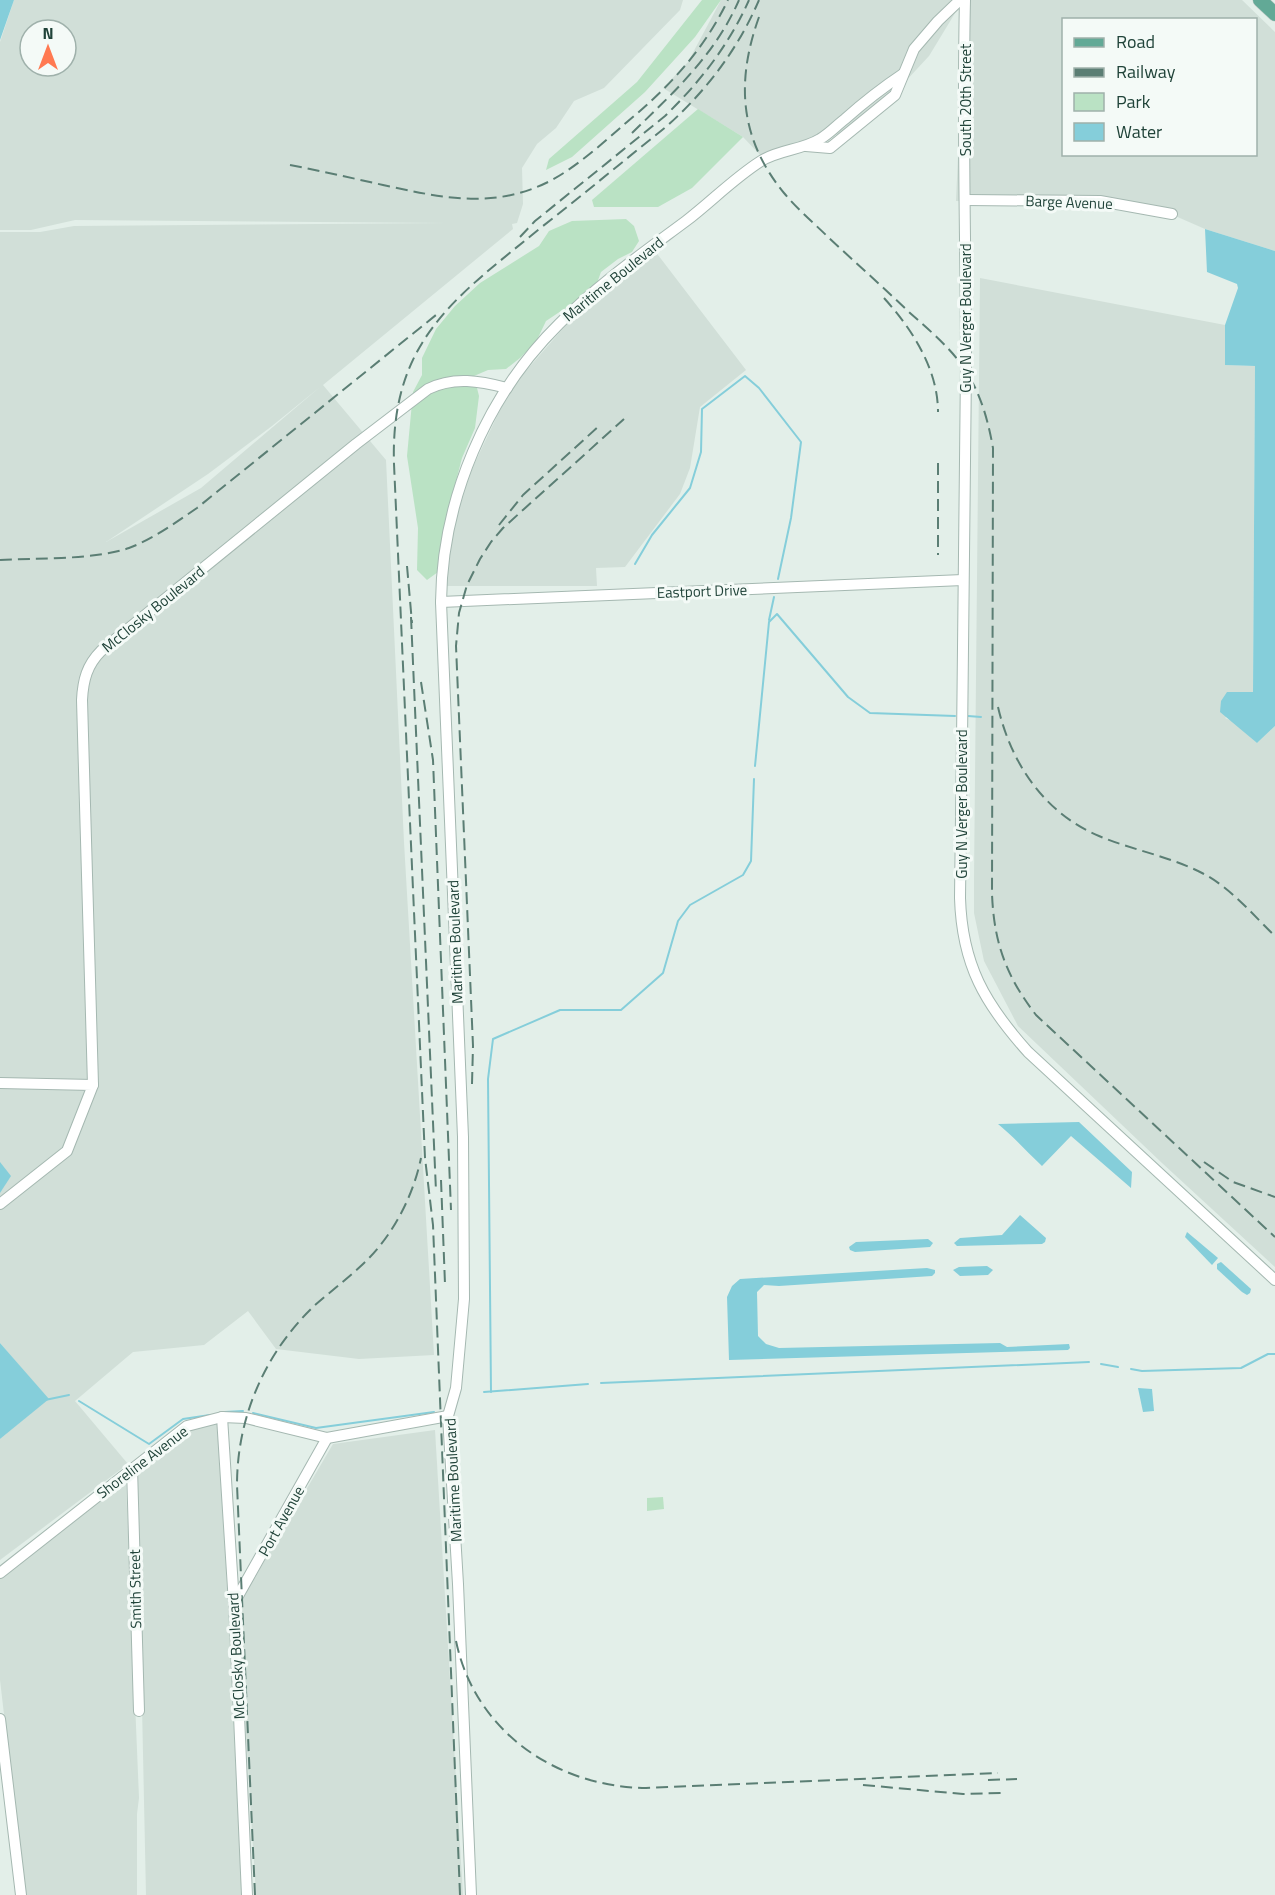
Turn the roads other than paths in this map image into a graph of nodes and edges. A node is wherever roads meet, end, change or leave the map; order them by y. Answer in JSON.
{"nodes":[{"id":1,"x":960,"y":0,"type":"edge"},
{"id":2,"x":965,"y":0,"type":"edge"},
{"id":3,"x":1260,"y":0,"type":"edge"},
{"id":4,"x":1275,"y":14,"type":"edge"},
{"id":5,"x":903,"y":74,"type":"junction"},
{"id":6,"x":805,"y":146,"type":"junction"},
{"id":7,"x":966,"y":200,"type":"junction"},
{"id":8,"x":1172,"y":214,"type":"dead end"},
{"id":9,"x":507,"y":388,"type":"junction"},
{"id":10,"x":963,"y":580,"type":"junction"},
{"id":11,"x":441,"y":602,"type":"junction"},
{"id":12,"x":0,"y":1083,"type":"edge"},
{"id":13,"x":93,"y":1085,"type":"junction"},
{"id":14,"x":0,"y":1204,"type":"edge"},
{"id":15,"x":1275,"y":1280,"type":"edge"},
{"id":16,"x":448,"y":1416,"type":"junction"},
{"id":17,"x":222,"y":1417,"type":"junction"},
{"id":18,"x":327,"y":1438,"type":"junction"},
{"id":19,"x":132,"y":1467,"type":"junction"},
{"id":20,"x":0,"y":1573,"type":"edge"},
{"id":21,"x":234,"y":1604,"type":"junction"},
{"id":22,"x":139,"y":1711,"type":"dead end"},
{"id":23,"x":0,"y":1719,"type":"edge"},
{"id":24,"x":21,"y":1895,"type":"edge"},
{"id":25,"x":247,"y":1895,"type":"edge"},
{"id":26,"x":471,"y":1895,"type":"edge"}],
"edges":[{"from":1,"to":5,"type":"street","name":"Maritime Boulevard"},
{"from":2,"to":7,"type":"street","name":"South 20th Street"},
{"from":3,"to":4,"type":"main road"},
{"from":5,"to":6,"type":"street","name":"Maritime Boulevard"},
{"from":5,"to":6,"type":"street","name":"Maritime Boulevard"},
{"from":6,"to":9,"type":"street","name":"Maritime Boulevard"},
{"from":7,"to":8,"type":"street","name":"Barge Avenue"},
{"from":7,"to":10,"type":"street","name":"Guy N Verger Boulevard"},
{"from":9,"to":11,"type":"street","name":"Maritime Boulevard"},
{"from":9,"to":13,"type":"street","name":"McClosky Boulevard"},
{"from":10,"to":11,"type":"street","name":"Eastport Drive"},
{"from":10,"to":15,"type":"street","name":"Guy N Verger Boulevard"},
{"from":11,"to":16,"type":"street","name":"Maritime Boulevard"},
{"from":12,"to":13,"type":"street"},
{"from":13,"to":14,"type":"street","name":"McClosky Boulevard"},
{"from":16,"to":18,"type":"street","name":"Shoreline Avenue"},
{"from":16,"to":26,"type":"street","name":"Maritime Boulevard"},
{"from":17,"to":18,"type":"street","name":"Shoreline Avenue"},
{"from":17,"to":19,"type":"street","name":"Shoreline Avenue"},
{"from":17,"to":21,"type":"street","name":"McClosky Boulevard"},
{"from":18,"to":21,"type":"street","name":"Port Avenue"},
{"from":19,"to":20,"type":"street","name":"Shoreline Avenue"},
{"from":19,"to":22,"type":"street","name":"Smith Street"},
{"from":21,"to":25,"type":"street","name":"McClosky Boulevard"},
{"from":23,"to":24,"type":"street"}]}
